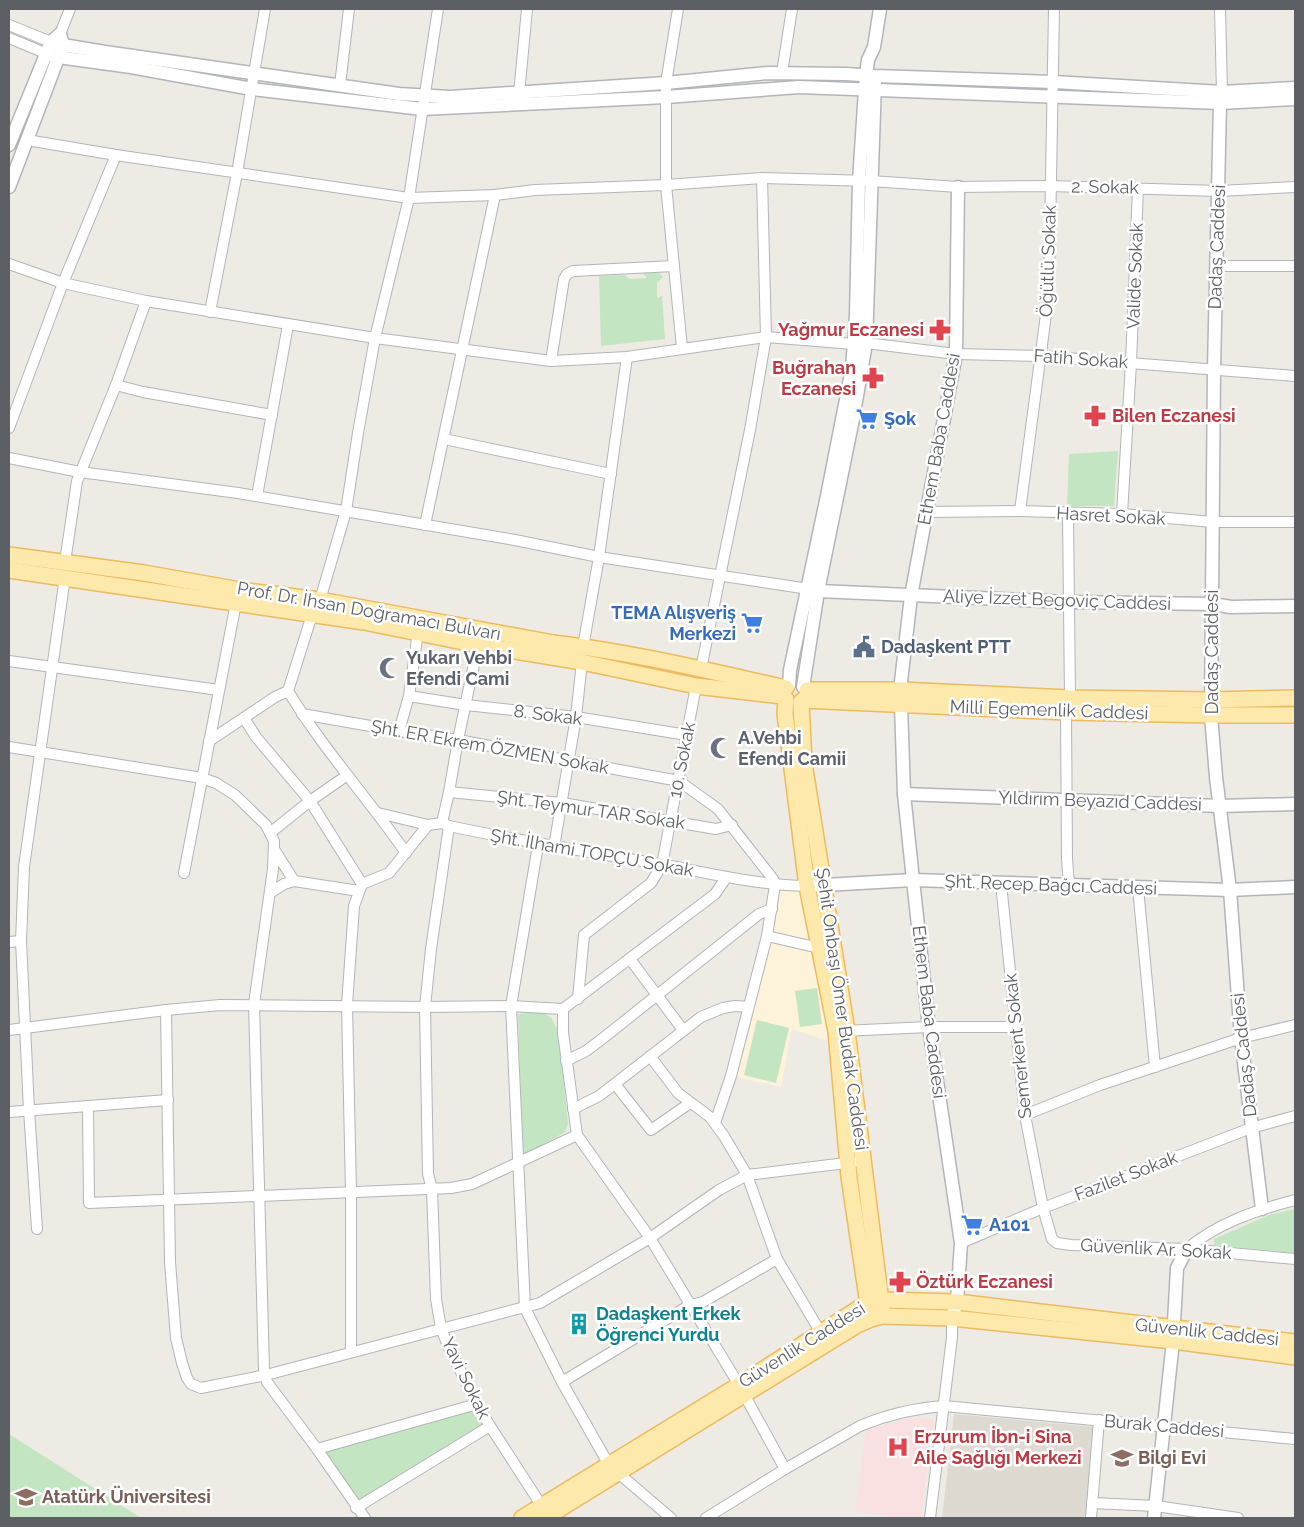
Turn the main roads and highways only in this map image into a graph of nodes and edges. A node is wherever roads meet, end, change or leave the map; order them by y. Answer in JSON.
{"nodes":[{"id":1,"x":9,"y":555,"type":"edge"},
{"id":2,"x":9,"y":570,"type":"edge"},
{"id":3,"x":65,"y":570,"type":"junction"},
{"id":4,"x":795,"y":693,"type":"junction"},
{"id":5,"x":1295,"y":698,"type":"edge"},
{"id":6,"x":1211,"y":708,"type":"junction"},
{"id":7,"x":1295,"y":714,"type":"edge"},
{"id":8,"x":842,"y":1031,"type":"junction"},
{"id":9,"x":874,"y":1302,"type":"junction"},
{"id":10,"x":877,"y":1317,"type":"junction"},
{"id":11,"x":1173,"y":1335,"type":"junction"},
{"id":12,"x":1295,"y":1342,"type":"edge"},
{"id":13,"x":1295,"y":1357,"type":"edge"},
{"id":14,"x":742,"y":1390,"type":"junction"},
{"id":15,"x":547,"y":1515,"type":"edge"},
{"id":16,"x":522,"y":1518,"type":"edge"}],
"edges":[{"from":1,"to":3,"type":"main road","name":"Prof. Dr. İhsan Doğramacı Bulvarı"},
{"from":2,"to":3,"type":"main road","name":"Prof. Dr. İhsan Doğramacı Bulvarı"},
{"from":3,"to":4,"type":"main road","name":"Prof. Dr. İhsan Doğramacı Bulvarı"},
{"from":3,"to":4,"type":"main road","name":"Prof. Dr. İhsan Doğramacı Bulvarı"},
{"from":4,"to":6,"type":"main road","name":"Millî Egemenlik Caddesi"},
{"from":4,"to":8,"type":"main road","name":"Şehit Onbaşı Ömer Budak Caddesi"},
{"from":4,"to":8,"type":"main road","name":"Şehit Onbaşı Ömer Budak Caddesi"},
{"from":5,"to":6,"type":"main road","name":"Millî Egemenlik Caddesi"},
{"from":6,"to":7,"type":"main road","name":"Millî Egemenlik Caddesi"},
{"from":8,"to":9,"type":"main road","name":"Şehit Onbaşı Ömer Budak Caddesi"},
{"from":8,"to":9,"type":"main road","name":"Şehit Onbaşı Ömer Budak Caddesi"},
{"from":9,"to":10,"type":"main road","name":"Şehit Onbaşı Ömer Budak Caddesi"},
{"from":9,"to":11,"type":"main road","name":"Güvenlik Caddesi"},
{"from":9,"to":14,"type":"main road","name":"Güvenlik Caddesi"},
{"from":10,"to":11,"type":"main road","name":"Güvenlik Caddesi"},
{"from":10,"to":14,"type":"main road","name":"Güvenlik Caddesi"},
{"from":11,"to":12,"type":"main road","name":"Güvenlik Caddesi"},
{"from":11,"to":13,"type":"main road","name":"Güvenlik Caddesi"},
{"from":14,"to":15,"type":"main road","name":"Güvenlik Caddesi"},
{"from":15,"to":16,"type":"main road","name":"Güvenlik Caddesi"}]}
